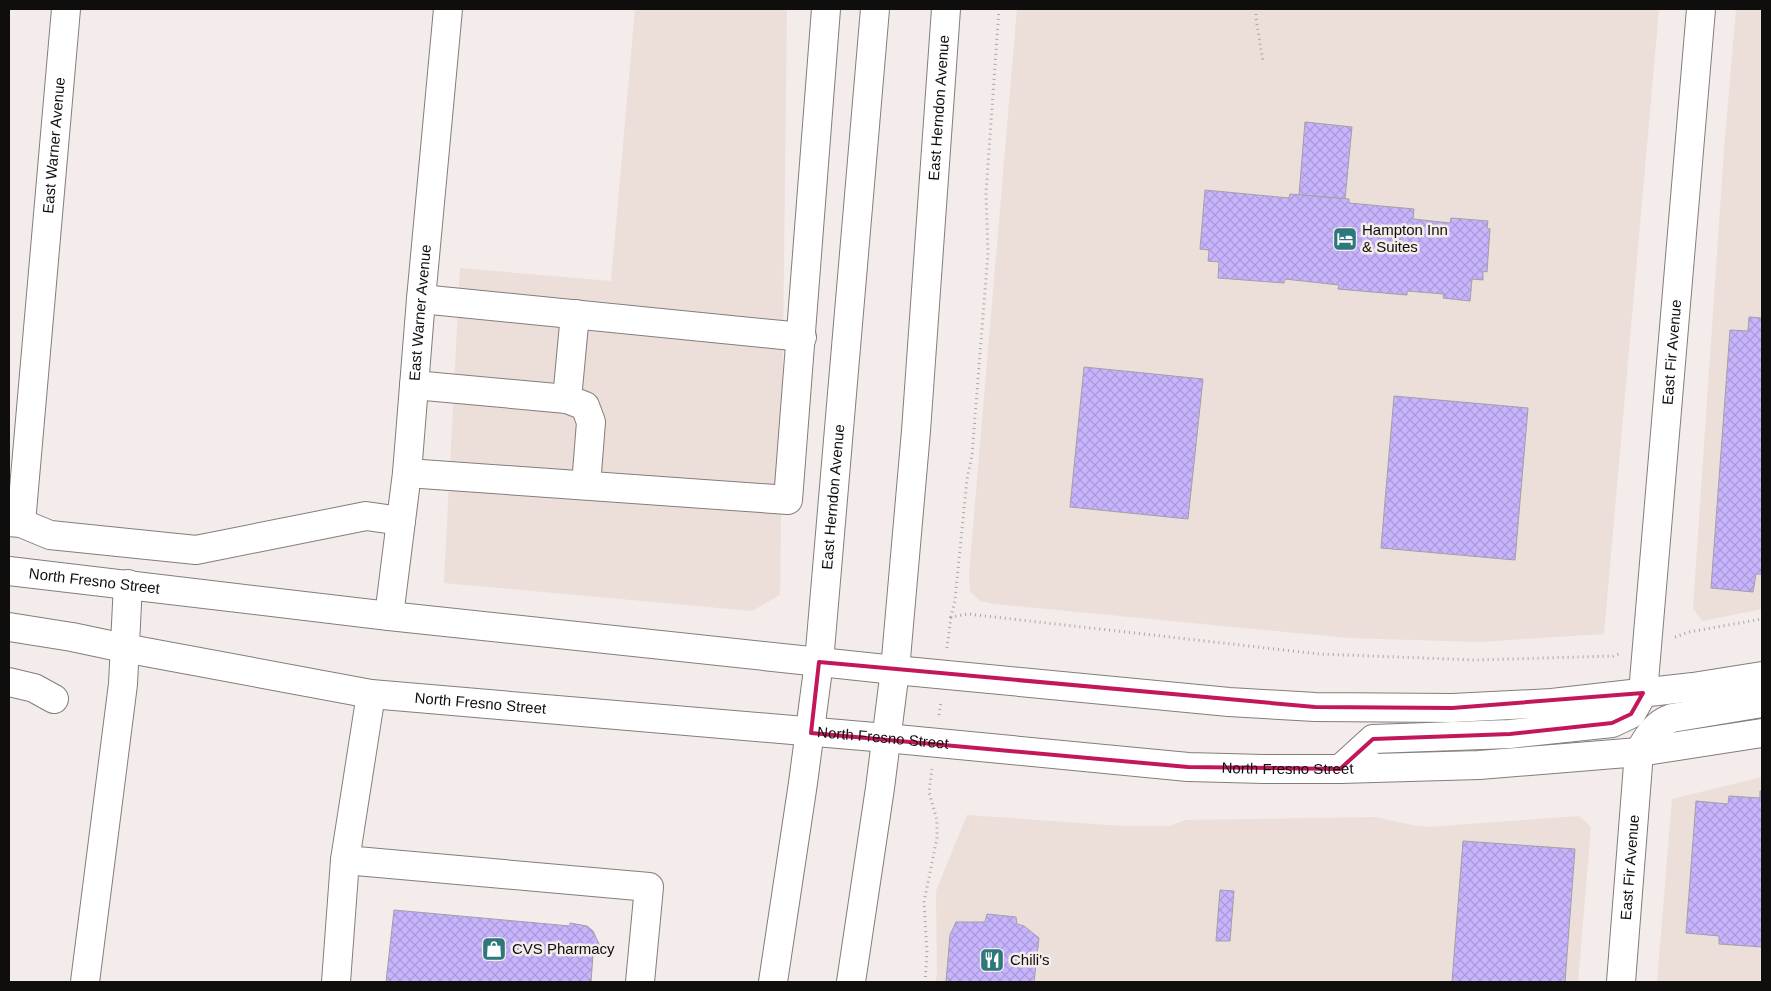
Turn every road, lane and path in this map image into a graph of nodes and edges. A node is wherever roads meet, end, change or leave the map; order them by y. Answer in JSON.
{"nodes":[{"id":1,"x":66,"y":9,"type":"edge"},
{"id":2,"x":448,"y":9,"type":"edge"},
{"id":3,"x":826,"y":9,"type":"edge"},
{"id":4,"x":875,"y":9,"type":"edge"},
{"id":5,"x":946,"y":9,"type":"edge"},
{"id":6,"x":999,"y":9,"type":"edge"},
{"id":7,"x":1256,"y":9,"type":"edge"},
{"id":8,"x":1701,"y":9,"type":"edge"},
{"id":9,"x":1263,"y":62,"type":"dead end"},
{"id":10,"x":421,"y":299,"type":"junction"},
{"id":11,"x":575,"y":314,"type":"junction"},
{"id":12,"x":802,"y":337,"type":"junction"},
{"id":13,"x":414,"y":384,"type":"junction"},
{"id":14,"x":567,"y":399,"type":"junction"},
{"id":15,"x":19,"y":426,"type":"edge"},
{"id":16,"x":407,"y":472,"type":"junction"},
{"id":17,"x":586,"y":485,"type":"junction"},
{"id":18,"x":401,"y":521,"type":"junction"},
{"id":19,"x":15,"y":522,"type":"edge"},
{"id":20,"x":9,"y":571,"type":"edge"},
{"id":21,"x":128,"y":584,"type":"junction"},
{"id":22,"x":389,"y":616,"type":"junction"},
{"id":23,"x":1762,"y":618,"type":"edge"},
{"id":24,"x":9,"y":627,"type":"edge"},
{"id":25,"x":1688,"y":632,"type":"dead end"},
{"id":26,"x":124,"y":648,"type":"junction"},
{"id":27,"x":1613,"y":656,"type":"dead end"},
{"id":28,"x":819,"y":662,"type":"junction"},
{"id":29,"x":895,"y":670,"type":"junction"},
{"id":30,"x":1762,"y":676,"type":"edge"},
{"id":31,"x":9,"y":682,"type":"edge"},
{"id":32,"x":372,"y":694,"type":"junction"},
{"id":33,"x":1643,"y":694,"type":"junction"},
{"id":34,"x":54,"y":699,"type":"dead end"},
{"id":35,"x":1762,"y":703,"type":"edge"},
{"id":36,"x":810,"y":733,"type":"junction"},
{"id":37,"x":1762,"y":733,"type":"edge"},
{"id":38,"x":886,"y":738,"type":"junction"},
{"id":39,"x":1639,"y":752,"type":"junction"},
{"id":40,"x":1340,"y":769,"type":"junction"},
{"id":41,"x":929,"y":792,"type":"dead end"},
{"id":42,"x":345,"y":860,"type":"junction"},
{"id":43,"x":85,"y":982,"type":"edge"},
{"id":44,"x":336,"y":982,"type":"edge"},
{"id":45,"x":640,"y":982,"type":"edge"},
{"id":46,"x":773,"y":982,"type":"edge"},
{"id":47,"x":851,"y":982,"type":"edge"},
{"id":48,"x":925,"y":982,"type":"edge"},
{"id":49,"x":1621,"y":982,"type":"edge"}],
"edges":[{"from":1,"to":15,"type":"main road","name":"East Warner Avenue"},
{"from":2,"to":10,"type":"main road","name":"East Warner Avenue"},
{"from":3,"to":12,"type":"main road"},
{"from":4,"to":28,"type":"main road","name":"East Herndon Avenue"},
{"from":5,"to":29,"type":"main road","name":"East Herndon Avenue"},
{"from":6,"to":27,"type":"path"},
{"from":7,"to":9,"type":"path"},
{"from":8,"to":33,"type":"main road","name":"East Fir Avenue"},
{"from":10,"to":11,"type":"main road"},
{"from":10,"to":13,"type":"main road","name":"East Warner Avenue"},
{"from":11,"to":12,"type":"main road"},
{"from":11,"to":14,"type":"main road"},
{"from":12,"to":17,"type":"main road"},
{"from":13,"to":14,"type":"main road"},
{"from":13,"to":16,"type":"main road","name":"East Warner Avenue"},
{"from":14,"to":17,"type":"main road"},
{"from":15,"to":19,"type":"main road","name":"East Warner Avenue"},
{"from":16,"to":17,"type":"main road"},
{"from":16,"to":18,"type":"main road","name":"East Warner Avenue"},
{"from":18,"to":19,"type":"main road"},
{"from":18,"to":22,"type":"main road","name":"East Warner Avenue"},
{"from":20,"to":21,"type":"main road","name":"North Fresno Street"},
{"from":21,"to":22,"type":"main road","name":"North Fresno Street"},
{"from":21,"to":26,"type":"main road"},
{"from":22,"to":28,"type":"main road","name":"North Fresno Street"},
{"from":23,"to":25,"type":"path"},
{"from":24,"to":26,"type":"main road","name":"North Fresno Street"},
{"from":26,"to":32,"type":"main road","name":"North Fresno Street"},
{"from":26,"to":43,"type":"main road"},
{"from":28,"to":29,"type":"main road","name":"North Fresno Street"},
{"from":28,"to":36,"type":"main road","name":"East Herndon Avenue"},
{"from":29,"to":33,"type":"main road","name":"North Fresno Street"},
{"from":29,"to":38,"type":"main road","name":"East Herndon Avenue"},
{"from":30,"to":33,"type":"main road","name":"North Fresno Street"},
{"from":31,"to":34,"type":"main road"},
{"from":32,"to":36,"type":"main road","name":"North Fresno Street"},
{"from":32,"to":42,"type":"main road"},
{"from":33,"to":40,"type":"main road"},
{"from":35,"to":39,"type":"main road"},
{"from":36,"to":38,"type":"main road","name":"North Fresno Street"},
{"from":36,"to":46,"type":"main road","name":"East Herndon Avenue"},
{"from":37,"to":39,"type":"main road","name":"North Fresno Street"},
{"from":38,"to":40,"type":"main road","name":"North Fresno Street"},
{"from":38,"to":47,"type":"main road","name":"East Herndon Avenue"},
{"from":39,"to":40,"type":"main road","name":"North Fresno Street"},
{"from":39,"to":49,"type":"main road","name":"East Fir Avenue"},
{"from":41,"to":48,"type":"path"},
{"from":42,"to":44,"type":"main road"},
{"from":42,"to":45,"type":"main road"}]}
